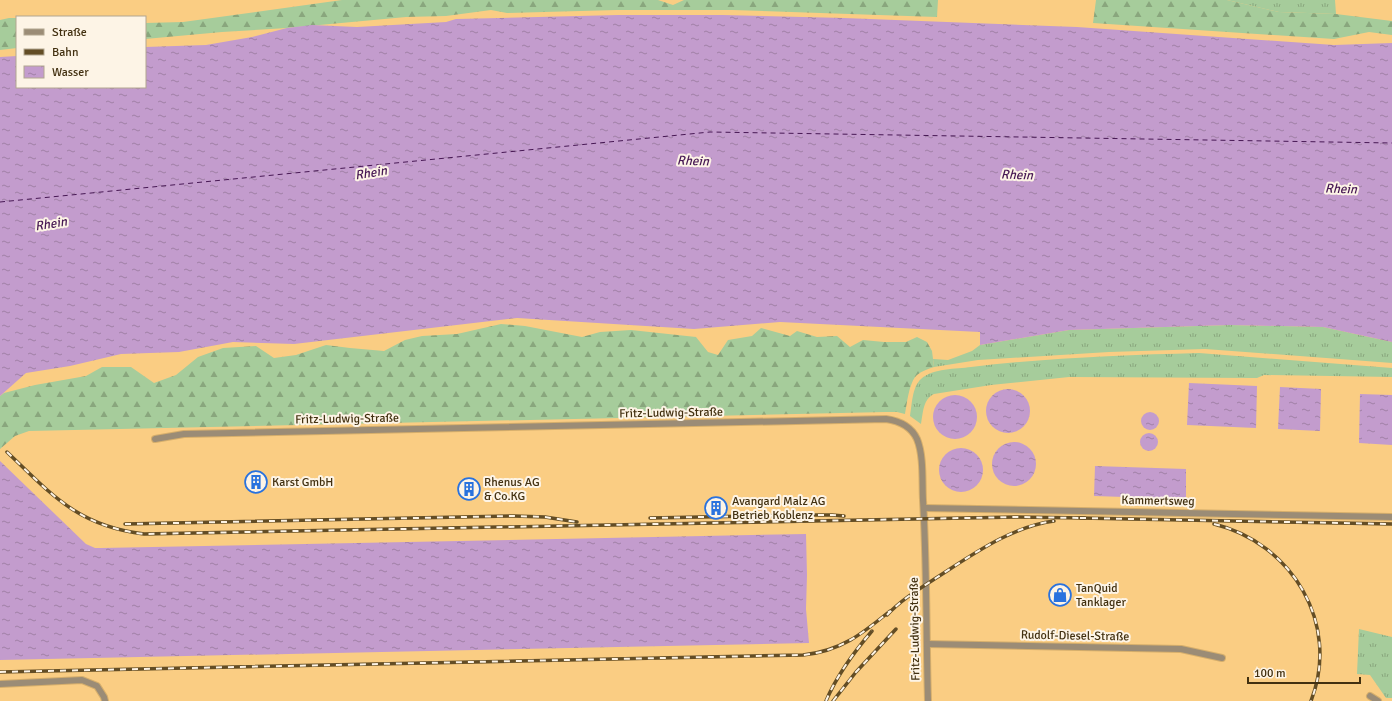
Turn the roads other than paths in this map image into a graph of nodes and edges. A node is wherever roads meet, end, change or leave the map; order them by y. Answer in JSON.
{"nodes":[{"id":1,"x":155,"y":439,"type":"dead end"},
{"id":2,"x":924,"y":508,"type":"junction"},
{"id":3,"x":1392,"y":517,"type":"edge"},
{"id":4,"x":927,"y":644,"type":"junction"},
{"id":5,"x":1222,"y":658,"type":"dead end"},
{"id":6,"x":0,"y":684,"type":"edge"},
{"id":7,"x":1370,"y":696,"type":"dead end"},
{"id":8,"x":105,"y":701,"type":"edge"},
{"id":9,"x":928,"y":701,"type":"edge"},
{"id":10,"x":1378,"y":701,"type":"edge"}],
"edges":[{"from":1,"to":2,"type":"street","name":"Fritz-Ludwig-Straße"},
{"from":2,"to":3,"type":"street","name":"Kammertsweg"},
{"from":2,"to":4,"type":"street","name":"Fritz-Ludwig-Straße"},
{"from":4,"to":5,"type":"street","name":"Rudolf-Diesel-Straße"},
{"from":4,"to":9,"type":"street","name":"Fritz-Ludwig-Straße"},
{"from":6,"to":8,"type":"street"},
{"from":7,"to":10,"type":"street"}]}
